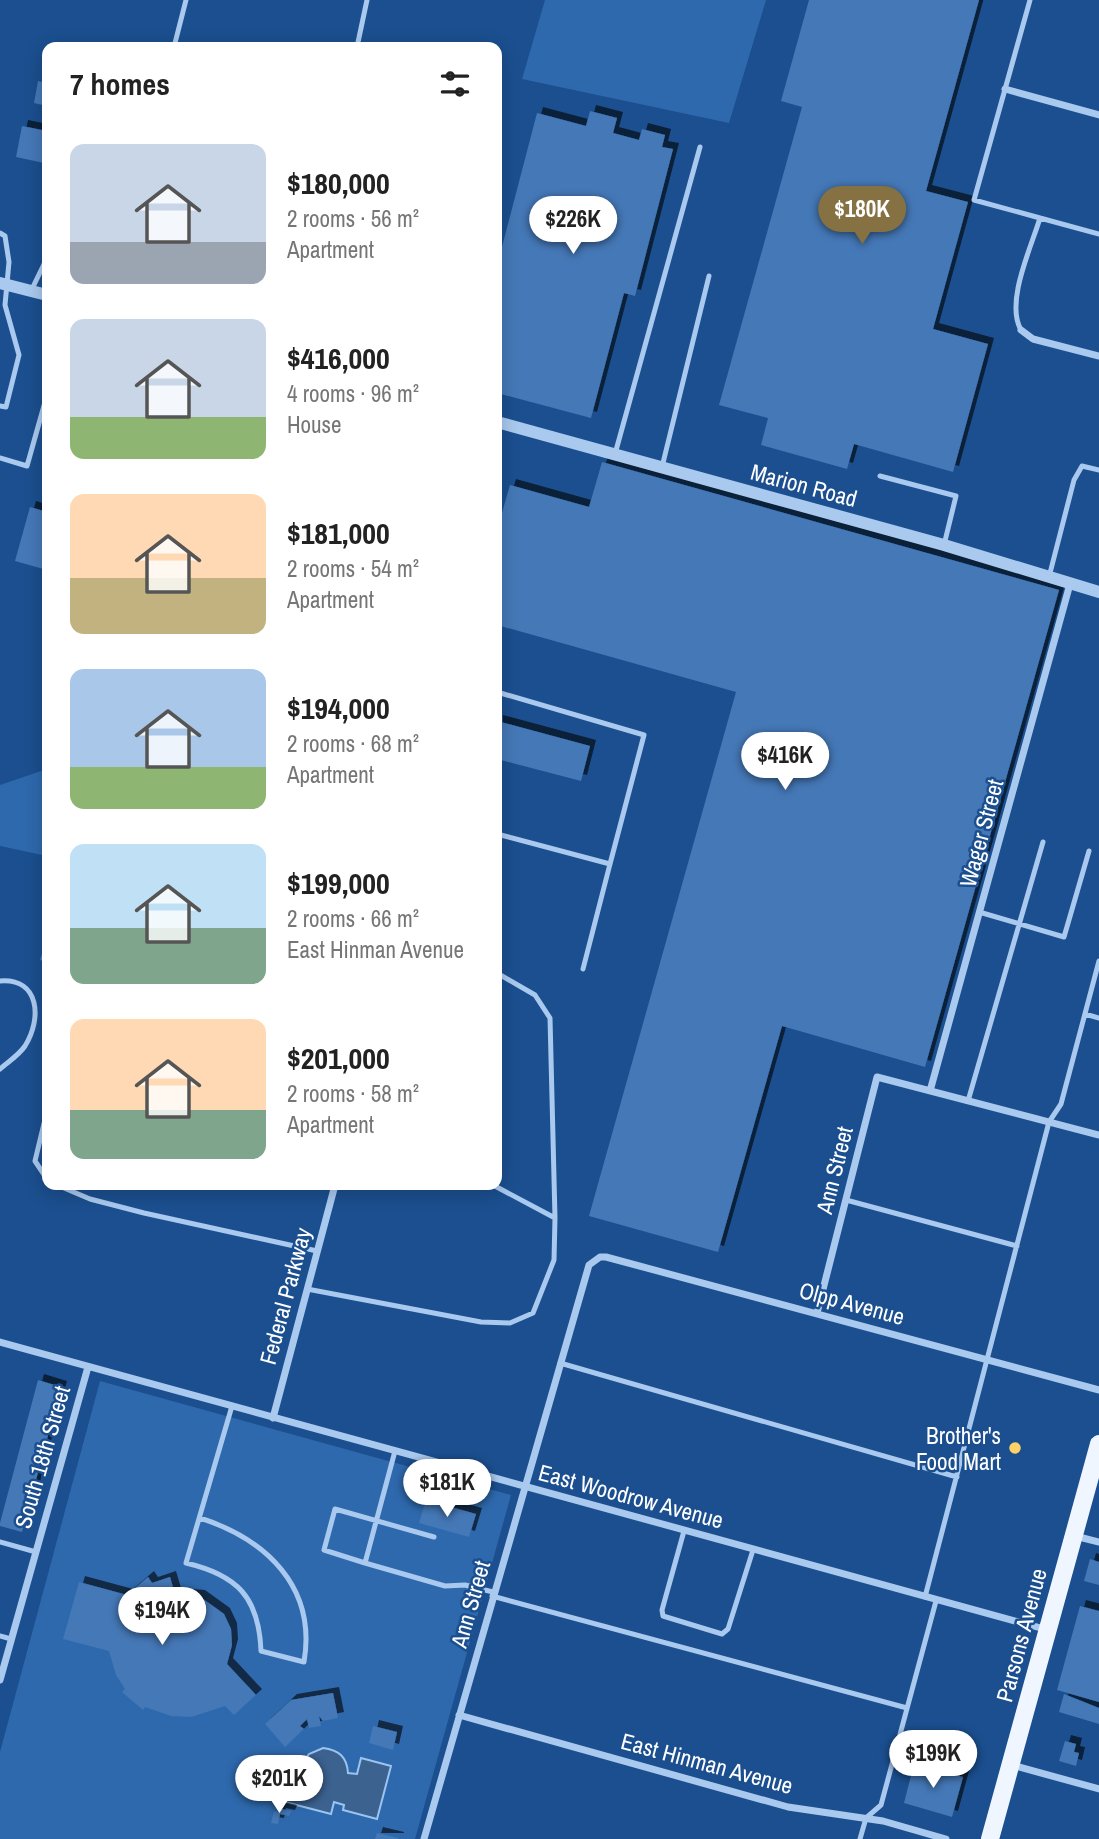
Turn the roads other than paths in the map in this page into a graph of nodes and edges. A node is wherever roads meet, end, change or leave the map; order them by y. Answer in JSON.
{"nodes":[{"id":1,"x":186,"y":0,"type":"edge"},
{"id":2,"x":367,"y":0,"type":"edge"},
{"id":3,"x":1030,"y":0,"type":"edge"},
{"id":4,"x":175,"y":42,"type":"edge"},
{"id":5,"x":358,"y":42,"type":"edge"},
{"id":6,"x":1005,"y":89,"type":"junction"},
{"id":7,"x":1099,"y":115,"type":"edge"},
{"id":8,"x":700,"y":147,"type":"dead end"},
{"id":9,"x":1040,"y":218,"type":"junction"},
{"id":10,"x":0,"y":233,"type":"edge"},
{"id":11,"x":1099,"y":234,"type":"edge"},
{"id":12,"x":42,"y":269,"type":"edge"},
{"id":13,"x":709,"y":276,"type":"dead end"},
{"id":14,"x":3,"y":283,"type":"edge"},
{"id":15,"x":32,"y":291,"type":"junction"},
{"id":16,"x":42,"y":294,"type":"edge"},
{"id":17,"x":2,"y":307,"type":"edge"},
{"id":18,"x":1021,"y":330,"type":"joint"},
{"id":19,"x":1099,"y":356,"type":"edge"},
{"id":20,"x":0,"y":406,"type":"edge"},
{"id":21,"x":42,"y":413,"type":"edge"},
{"id":22,"x":502,"y":425,"type":"edge"},
{"id":23,"x":615,"y":454,"type":"junction"},
{"id":24,"x":0,"y":458,"type":"edge"},
{"id":25,"x":662,"y":467,"type":"junction"},
{"id":26,"x":1099,"y":470,"type":"edge"},
{"id":27,"x":880,"y":476,"type":"dead end"},
{"id":28,"x":944,"y":545,"type":"junction"},
{"id":29,"x":1049,"y":577,"type":"junction"},
{"id":30,"x":1070,"y":584,"type":"junction"},
{"id":31,"x":1099,"y":592,"type":"edge"},
{"id":32,"x":502,"y":693,"type":"edge"},
{"id":33,"x":502,"y":835,"type":"edge"},
{"id":34,"x":1043,"y":842,"type":"dead end"},
{"id":35,"x":1089,"y":851,"type":"dead end"},
{"id":36,"x":610,"y":864,"type":"junction"},
{"id":37,"x":979,"y":912,"type":"junction"},
{"id":38,"x":1018,"y":924,"type":"junction"},
{"id":39,"x":1099,"y":961,"type":"edge"},
{"id":40,"x":583,"y":968,"type":"dead end"},
{"id":41,"x":502,"y":976,"type":"edge"},
{"id":42,"x":0,"y":981,"type":"edge"},
{"id":43,"x":1085,"y":1014,"type":"junction"},
{"id":44,"x":1099,"y":1018,"type":"edge"},
{"id":45,"x":0,"y":1069,"type":"edge"},
{"id":46,"x":930,"y":1091,"type":"junction"},
{"id":47,"x":968,"y":1101,"type":"junction"},
{"id":48,"x":1049,"y":1122,"type":"junction"},
{"id":49,"x":42,"y":1132,"type":"edge"},
{"id":50,"x":1099,"y":1135,"type":"edge"},
{"id":51,"x":42,"y":1172,"type":"edge"},
{"id":52,"x":70,"y":1190,"type":"edge"},
{"id":53,"x":334,"y":1190,"type":"edge"},
{"id":54,"x":502,"y":1190,"type":"edge"},
{"id":55,"x":846,"y":1200,"type":"junction"},
{"id":56,"x":555,"y":1218,"type":"junction"},
{"id":57,"x":1017,"y":1247,"type":"junction"},
{"id":58,"x":317,"y":1251,"type":"junction"},
{"id":59,"x":594,"y":1260,"type":"joint"},
{"id":60,"x":307,"y":1289,"type":"junction"},
{"id":61,"x":817,"y":1313,"type":"junction"},
{"id":62,"x":0,"y":1342,"type":"edge"},
{"id":63,"x":988,"y":1360,"type":"junction"},
{"id":64,"x":560,"y":1363,"type":"junction"},
{"id":65,"x":88,"y":1367,"type":"junction"},
{"id":66,"x":1099,"y":1390,"type":"edge"},
{"id":67,"x":232,"y":1406,"type":"junction"},
{"id":68,"x":273,"y":1418,"type":"junction"},
{"id":69,"x":1099,"y":1444,"type":"edge"},
{"id":70,"x":396,"y":1451,"type":"junction"},
{"id":71,"x":957,"y":1477,"type":"junction"},
{"id":72,"x":523,"y":1486,"type":"junction"},
{"id":73,"x":200,"y":1518,"type":"junction"},
{"id":74,"x":377,"y":1521,"type":"junction"},
{"id":75,"x":684,"y":1531,"type":"junction"},
{"id":76,"x":1074,"y":1536,"type":"junction"},
{"id":77,"x":434,"y":1538,"type":"dead end"},
{"id":78,"x":0,"y":1542,"type":"edge"},
{"id":79,"x":1099,"y":1542,"type":"edge"},
{"id":80,"x":753,"y":1550,"type":"junction"},
{"id":81,"x":36,"y":1552,"type":"junction"},
{"id":82,"x":365,"y":1563,"type":"junction"},
{"id":83,"x":493,"y":1594,"type":"junction"},
{"id":84,"x":925,"y":1597,"type":"junction"},
{"id":85,"x":936,"y":1601,"type":"junction"},
{"id":86,"x":1048,"y":1630,"type":"junction"},
{"id":87,"x":0,"y":1636,"type":"edge"},
{"id":88,"x":11,"y":1639,"type":"junction"},
{"id":89,"x":0,"y":1680,"type":"edge"},
{"id":90,"x":907,"y":1708,"type":"junction"},
{"id":91,"x":459,"y":1715,"type":"junction"},
{"id":92,"x":1011,"y":1765,"type":"junction"},
{"id":93,"x":1099,"y":1789,"type":"edge"},
{"id":94,"x":866,"y":1818,"type":"junction"},
{"id":95,"x":424,"y":1839,"type":"edge"},
{"id":96,"x":860,"y":1839,"type":"edge"},
{"id":97,"x":946,"y":1839,"type":"edge"},
{"id":98,"x":990,"y":1839,"type":"edge"}],
"edges":[{"from":1,"to":4,"type":"lane"},
{"from":2,"to":5,"type":"lane"},
{"from":3,"to":6,"type":"lane"},
{"from":6,"to":7,"type":"street"},
{"from":6,"to":9,"type":"lane"},
{"from":8,"to":23,"type":"lane"},
{"from":9,"to":11,"type":"lane"},
{"from":9,"to":18,"type":"lane"},
{"from":10,"to":14,"type":"lane"},
{"from":12,"to":15,"type":"lane"},
{"from":13,"to":25,"type":"lane"},
{"from":14,"to":15,"type":"street"},
{"from":14,"to":17,"type":"lane"},
{"from":15,"to":16,"type":"street"},
{"from":17,"to":20,"type":"lane"},
{"from":18,"to":19,"type":"street"},
{"from":21,"to":24,"type":"lane"},
{"from":22,"to":23,"type":"street","name":"Marion Road"},
{"from":23,"to":25,"type":"street","name":"Marion Road"},
{"from":25,"to":28,"type":"street","name":"Marion Road"},
{"from":26,"to":29,"type":"lane"},
{"from":27,"to":28,"type":"lane"},
{"from":28,"to":29,"type":"street","name":"Marion Road"},
{"from":29,"to":30,"type":"street","name":"Marion Road"},
{"from":30,"to":31,"type":"street","name":"Marion Road"},
{"from":30,"to":37,"type":"street","name":"Wager Street"},
{"from":32,"to":36,"type":"lane"},
{"from":33,"to":36,"type":"lane"},
{"from":34,"to":38,"type":"lane"},
{"from":35,"to":38,"type":"lane"},
{"from":36,"to":40,"type":"lane"},
{"from":37,"to":38,"type":"lane"},
{"from":37,"to":46,"type":"street","name":"Wager Street"},
{"from":38,"to":47,"type":"lane"},
{"from":39,"to":43,"type":"lane"},
{"from":41,"to":56,"type":"lane"},
{"from":42,"to":45,"type":"lane"},
{"from":43,"to":44,"type":"lane"},
{"from":43,"to":48,"type":"lane"},
{"from":46,"to":47,"type":"street"},
{"from":46,"to":55,"type":"street","name":"Ann Street"},
{"from":47,"to":48,"type":"street"},
{"from":48,"to":50,"type":"street"},
{"from":48,"to":57,"type":"lane"},
{"from":49,"to":51,"type":"lane"},
{"from":52,"to":58,"type":"lane"},
{"from":53,"to":58,"type":"street","name":"Federal Parkway"},
{"from":54,"to":56,"type":"lane"},
{"from":55,"to":57,"type":"lane"},
{"from":55,"to":61,"type":"street","name":"Ann Street"},
{"from":56,"to":60,"type":"lane"},
{"from":57,"to":63,"type":"lane"},
{"from":58,"to":60,"type":"street","name":"Federal Parkway"},
{"from":59,"to":61,"type":"street","name":"Olpp Avenue"},
{"from":59,"to":64,"type":"street","name":"Ann Street"},
{"from":60,"to":68,"type":"street","name":"Federal Parkway"},
{"from":61,"to":63,"type":"street","name":"Olpp Avenue"},
{"from":62,"to":65,"type":"street","name":"East Woodrow Avenue"},
{"from":63,"to":66,"type":"street","name":"Olpp Avenue"},
{"from":63,"to":71,"type":"lane"},
{"from":64,"to":71,"type":"lane"},
{"from":64,"to":72,"type":"street","name":"Ann Street"},
{"from":65,"to":67,"type":"street","name":"East Woodrow Avenue"},
{"from":65,"to":81,"type":"street","name":"South 18th Street"},
{"from":67,"to":68,"type":"street","name":"East Woodrow Avenue"},
{"from":67,"to":73,"type":"lane"},
{"from":68,"to":70,"type":"street","name":"East Woodrow Avenue"},
{"from":69,"to":76,"type":"main road","name":"Parsons Avenue"},
{"from":70,"to":72,"type":"street","name":"East Woodrow Avenue"},
{"from":70,"to":74,"type":"lane"},
{"from":71,"to":84,"type":"lane"},
{"from":72,"to":75,"type":"street","name":"East Woodrow Avenue"},
{"from":72,"to":83,"type":"street","name":"Ann Street"},
{"from":73,"to":73,"type":"lane"},
{"from":74,"to":77,"type":"lane"},
{"from":74,"to":82,"type":"lane"},
{"from":74,"to":82,"type":"lane"},
{"from":75,"to":80,"type":"street","name":"East Woodrow Avenue"},
{"from":75,"to":80,"type":"lane"},
{"from":76,"to":79,"type":"street"},
{"from":76,"to":86,"type":"main road","name":"Parsons Avenue"},
{"from":78,"to":81,"type":"lane"},
{"from":80,"to":84,"type":"street","name":"East Woodrow Avenue"},
{"from":81,"to":88,"type":"street","name":"South 18th Street"},
{"from":82,"to":83,"type":"lane"},
{"from":83,"to":90,"type":"lane"},
{"from":83,"to":91,"type":"street","name":"Ann Street"},
{"from":84,"to":85,"type":"street","name":"East Woodrow Avenue"},
{"from":85,"to":86,"type":"street","name":"East Woodrow Avenue"},
{"from":85,"to":90,"type":"lane"},
{"from":86,"to":92,"type":"main road","name":"Parsons Avenue"},
{"from":87,"to":88,"type":"lane"},
{"from":88,"to":89,"type":"street","name":"South 18th Street"},
{"from":90,"to":94,"type":"lane"},
{"from":91,"to":94,"type":"street","name":"East Hinman Avenue"},
{"from":91,"to":95,"type":"street","name":"Ann Street"},
{"from":92,"to":93,"type":"street"},
{"from":92,"to":98,"type":"main road","name":"Parsons Avenue"},
{"from":94,"to":96,"type":"lane"},
{"from":94,"to":97,"type":"street","name":"East Hinman Avenue"}]}
